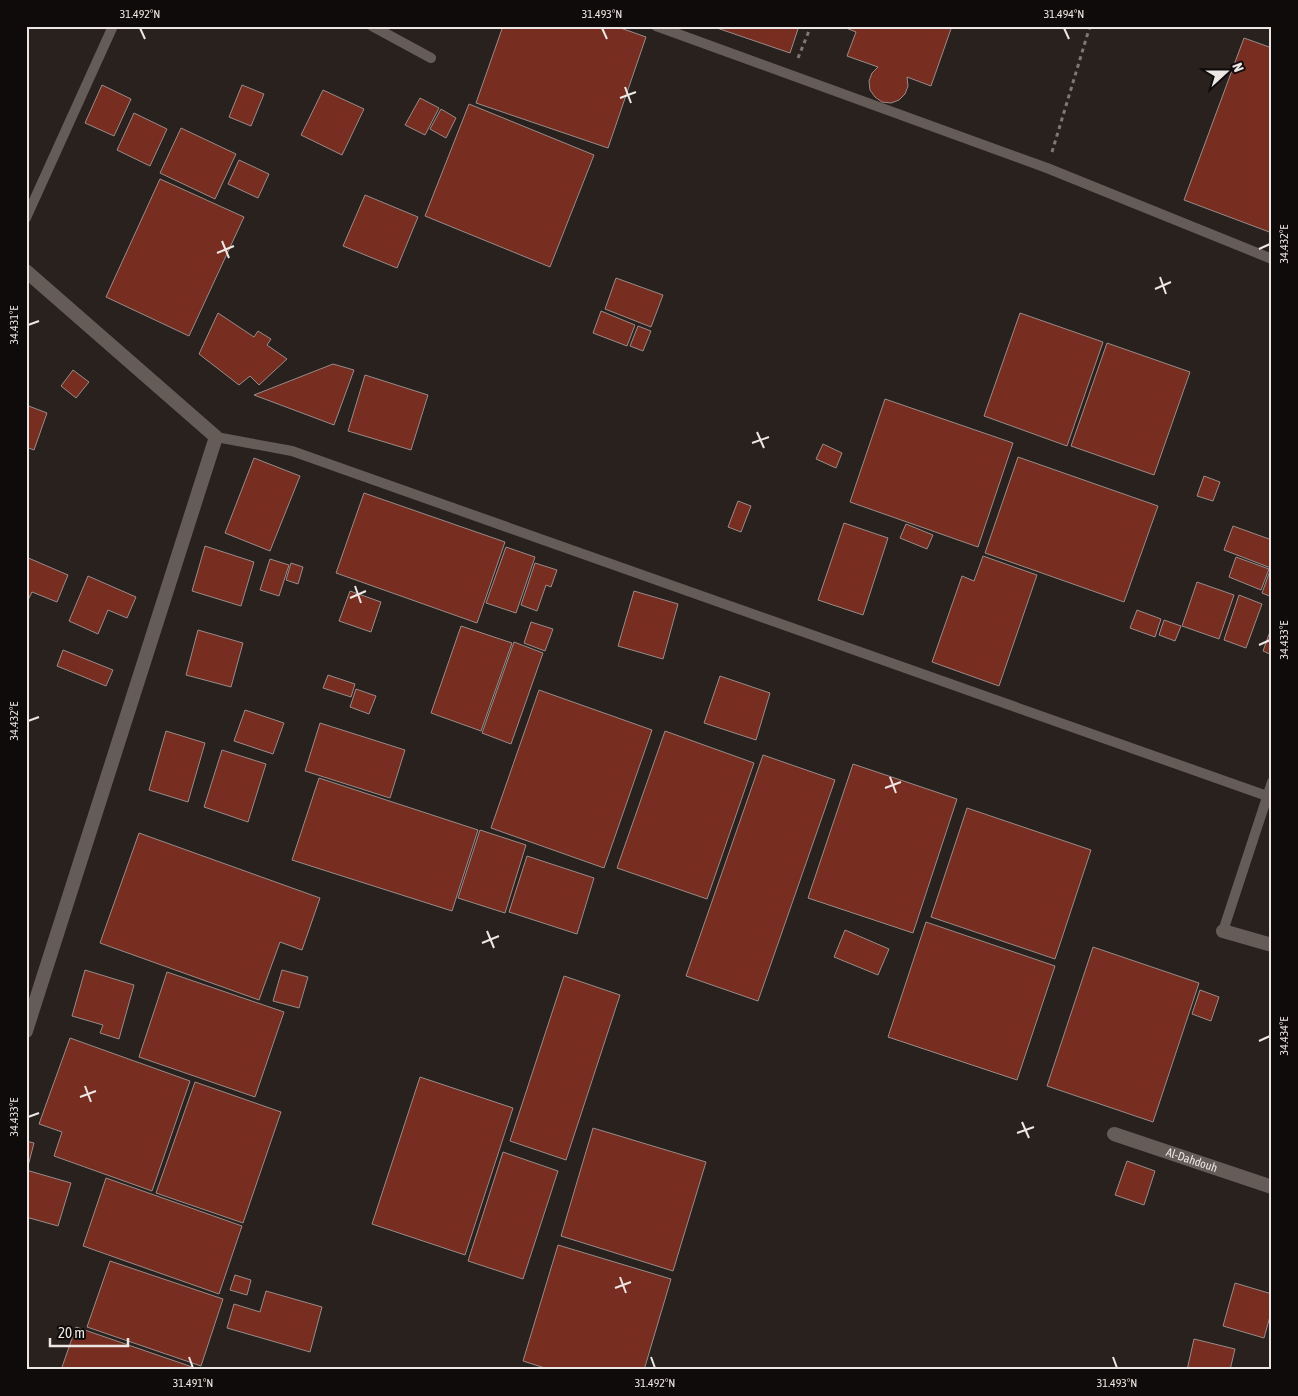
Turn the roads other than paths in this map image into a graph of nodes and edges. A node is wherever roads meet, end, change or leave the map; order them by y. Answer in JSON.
{"nodes":[{"id":1,"x":113,"y":26,"type":"edge"},
{"id":2,"x":372,"y":26,"type":"edge"},
{"id":3,"x":656,"y":26,"type":"edge"},
{"id":4,"x":431,"y":58,"type":"dead end"},
{"id":5,"x":26,"y":218,"type":"edge"},
{"id":6,"x":1272,"y":259,"type":"edge"},
{"id":7,"x":26,"y":271,"type":"edge"},
{"id":8,"x":216,"y":437,"type":"junction"},
{"id":9,"x":1272,"y":782,"type":"edge"},
{"id":10,"x":1267,"y":796,"type":"junction"},
{"id":11,"x":1223,"y":931,"type":"joint"},
{"id":12,"x":1272,"y":945,"type":"edge"},
{"id":13,"x":26,"y":1031,"type":"edge"},
{"id":14,"x":1114,"y":1134,"type":"dead end"},
{"id":15,"x":1272,"y":1187,"type":"edge"}],
"edges":[{"from":1,"to":5,"type":"lane"},
{"from":2,"to":4,"type":"lane"},
{"from":3,"to":6,"type":"lane"},
{"from":7,"to":8,"type":"street"},
{"from":8,"to":10,"type":"lane"},
{"from":8,"to":13,"type":"street"},
{"from":9,"to":10,"type":"lane"},
{"from":10,"to":11,"type":"lane"},
{"from":11,"to":12,"type":"street"},
{"from":14,"to":15,"type":"street","name":"Al-Dahdouh"}]}
